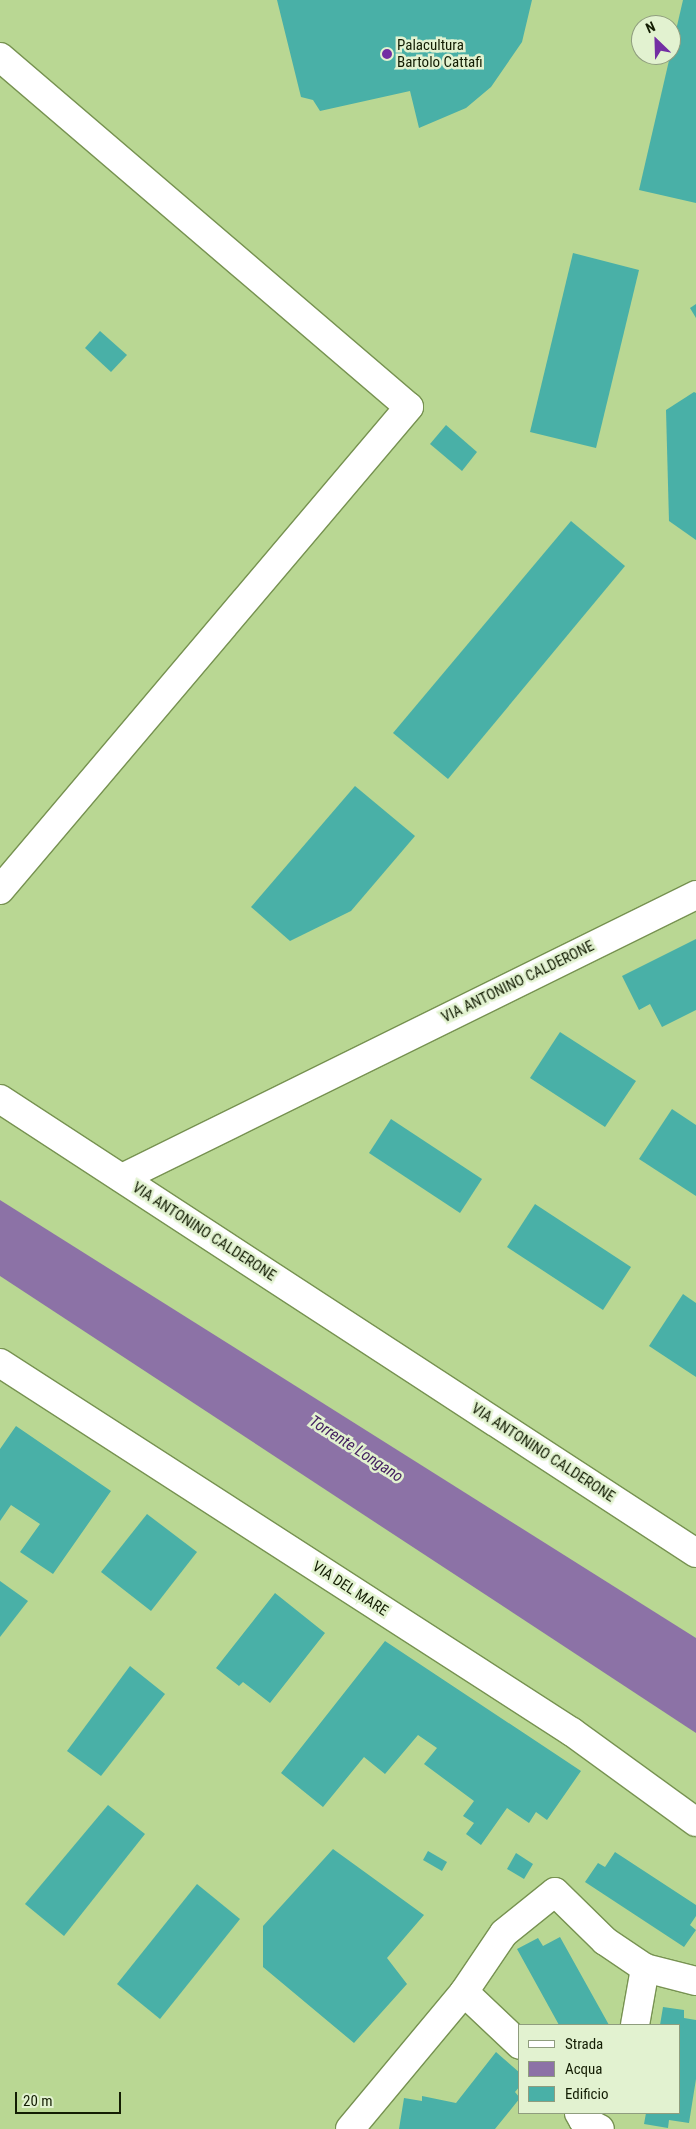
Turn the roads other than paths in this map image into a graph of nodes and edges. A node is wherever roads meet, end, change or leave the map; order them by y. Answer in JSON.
{"nodes":[{"id":1,"x":0,"y":57,"type":"edge"},
{"id":2,"x":0,"y":890,"type":"edge"},
{"id":3,"x":696,"y":895,"type":"edge"},
{"id":4,"x":0,"y":1099,"type":"edge"},
{"id":5,"x":122,"y":1178,"type":"junction"},
{"id":6,"x":0,"y":1363,"type":"edge"},
{"id":7,"x":696,"y":1553,"type":"edge"},
{"id":8,"x":696,"y":1822,"type":"edge"},
{"id":9,"x":645,"y":1968,"type":"junction"},
{"id":10,"x":696,"y":1982,"type":"edge"},
{"id":11,"x":464,"y":1992,"type":"junction"},
{"id":12,"x":635,"y":2024,"type":"edge"},
{"id":13,"x":518,"y":2043,"type":"edge"},
{"id":14,"x":350,"y":2129,"type":"edge"}],
"edges":[{"from":1,"to":2,"type":"street"},
{"from":3,"to":5,"type":"street","name":"VIA ANTONINO CALDERONE"},
{"from":4,"to":5,"type":"street"},
{"from":5,"to":7,"type":"street","name":"VIA ANTONINO CALDERONE"},
{"from":6,"to":8,"type":"street","name":"VIA DEL MARE"},
{"from":9,"to":10,"type":"street"},
{"from":9,"to":11,"type":"street"},
{"from":9,"to":12,"type":"street"},
{"from":11,"to":13,"type":"street"},
{"from":11,"to":14,"type":"street"}]}
